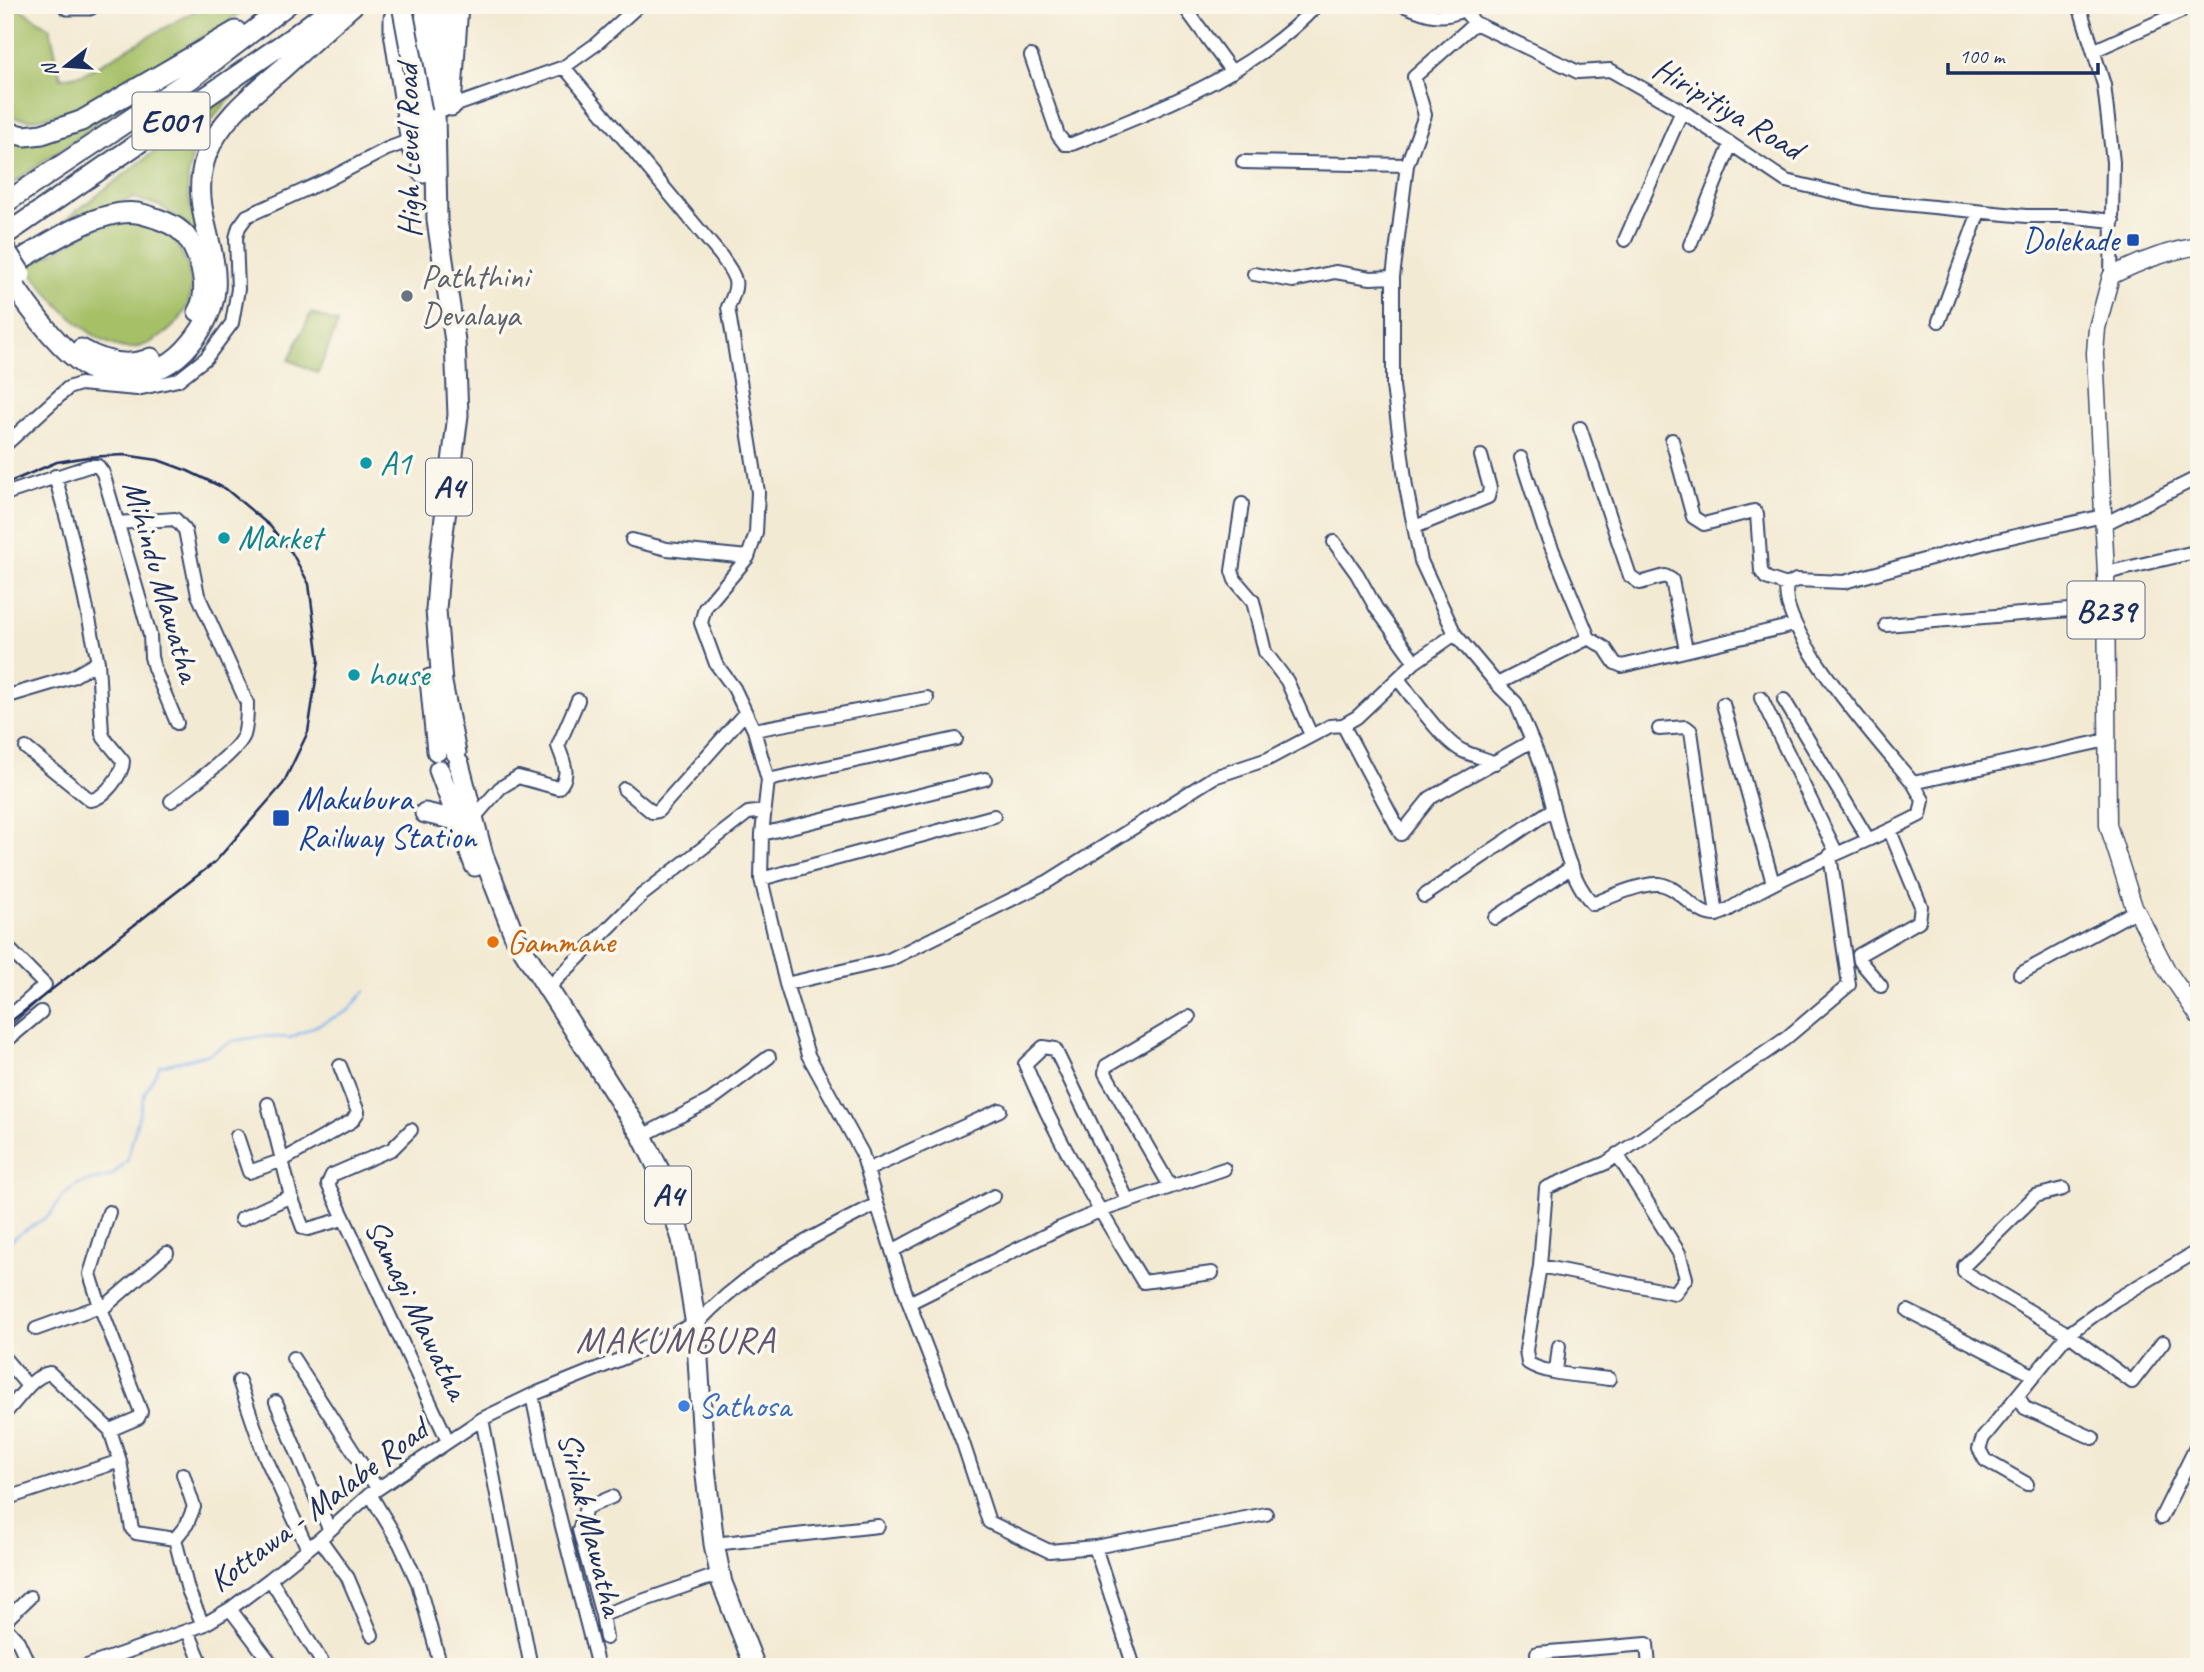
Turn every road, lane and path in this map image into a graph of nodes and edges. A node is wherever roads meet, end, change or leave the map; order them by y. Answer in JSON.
{"nodes":[{"id":1,"x":68,"y":5,"type":"edge"},
{"id":2,"x":89,"y":5,"type":"edge"},
{"id":3,"x":281,"y":5,"type":"edge"},
{"id":4,"x":288,"y":5,"type":"edge"},
{"id":5,"x":335,"y":5,"type":"edge"},
{"id":6,"x":353,"y":5,"type":"edge"},
{"id":7,"x":404,"y":5,"type":"edge"},
{"id":8,"x":426,"y":5,"type":"edge"},
{"id":9,"x":440,"y":5,"type":"edge"},
{"id":10,"x":458,"y":5,"type":"edge"},
{"id":11,"x":639,"y":5,"type":"edge"},
{"id":12,"x":1183,"y":5,"type":"edge"},
{"id":13,"x":1317,"y":5,"type":"edge"},
{"id":14,"x":1403,"y":5,"type":"edge"},
{"id":15,"x":2079,"y":5,"type":"edge"},
{"id":16,"x":1461,"y":8,"type":"edge"},
{"id":17,"x":2180,"y":12,"type":"dead end"},
{"id":18,"x":1475,"y":23,"type":"junction"},
{"id":19,"x":2095,"y":50,"type":"junction"},
{"id":20,"x":1031,"y":56,"type":"dead end"},
{"id":21,"x":564,"y":67,"type":"junction"},
{"id":22,"x":1232,"y":72,"type":"junction"},
{"id":23,"x":433,"y":106,"type":"junction"},
{"id":24,"x":1682,"y":111,"type":"junction"},
{"id":25,"x":5,"y":132,"type":"edge"},
{"id":26,"x":416,"y":138,"type":"junction"},
{"id":27,"x":1731,"y":144,"type":"junction"},
{"id":28,"x":1243,"y":162,"type":"dead end"},
{"id":29,"x":1407,"y":165,"type":"junction"},
{"id":30,"x":5,"y":203,"type":"edge"},
{"id":31,"x":1979,"y":212,"type":"junction"},
{"id":32,"x":2113,"y":221,"type":"junction"},
{"id":33,"x":5,"y":234,"type":"edge"},
{"id":34,"x":1625,"y":240,"type":"dead end"},
{"id":35,"x":1690,"y":245,"type":"dead end"},
{"id":36,"x":2199,"y":246,"type":"edge"},
{"id":37,"x":5,"y":249,"type":"edge"},
{"id":38,"x":11,"y":274,"type":"edge"},
{"id":39,"x":1254,"y":274,"type":"dead end"},
{"id":40,"x":2111,"y":276,"type":"junction"},
{"id":41,"x":1393,"y":277,"type":"junction"},
{"id":42,"x":1939,"y":321,"type":"dead end"},
{"id":43,"x":1580,"y":428,"type":"dead end"},
{"id":44,"x":1672,"y":440,"type":"dead end"},
{"id":45,"x":5,"y":445,"type":"edge"},
{"id":46,"x":1481,"y":456,"type":"dead end"},
{"id":47,"x":1521,"y":458,"type":"dead end"},
{"id":48,"x":55,"y":476,"type":"junction"},
{"id":49,"x":2199,"y":477,"type":"edge"},
{"id":50,"x":5,"y":494,"type":"edge"},
{"id":51,"x":1242,"y":504,"type":"dead end"},
{"id":52,"x":2104,"y":520,"type":"junction"},
{"id":53,"x":117,"y":523,"type":"junction"},
{"id":54,"x":1415,"y":527,"type":"junction"},
{"id":55,"x":632,"y":540,"type":"dead end"},
{"id":56,"x":1334,"y":542,"type":"dead end"},
{"id":57,"x":2199,"y":551,"type":"edge"},
{"id":58,"x":748,"y":557,"type":"junction"},
{"id":59,"x":2106,"y":573,"type":"junction"},
{"id":60,"x":1787,"y":585,"type":"junction"},
{"id":61,"x":2106,"y":607,"type":"junction"},
{"id":62,"x":1794,"y":625,"type":"junction"},
{"id":63,"x":1886,"y":625,"type":"dead end"},
{"id":64,"x":1455,"y":634,"type":"junction"},
{"id":65,"x":1589,"y":638,"type":"junction"},
{"id":66,"x":1686,"y":650,"type":"junction"},
{"id":67,"x":98,"y":662,"type":"junction"},
{"id":68,"x":1415,"y":662,"type":"junction"},
{"id":69,"x":1399,"y":680,"type":"junction"},
{"id":70,"x":1497,"y":684,"type":"junction"},
{"id":71,"x":5,"y":697,"type":"edge"},
{"id":72,"x":927,"y":698,"type":"dead end"},
{"id":73,"x":1761,"y":698,"type":"dead end"},
{"id":74,"x":578,"y":700,"type":"dead end"},
{"id":75,"x":1784,"y":700,"type":"dead end"},
{"id":76,"x":1723,"y":705,"type":"dead end"},
{"id":77,"x":745,"y":713,"type":"junction"},
{"id":78,"x":177,"y":723,"type":"dead end"},
{"id":79,"x":1343,"y":725,"type":"junction"},
{"id":80,"x":1659,"y":729,"type":"dead end"},
{"id":81,"x":754,"y":730,"type":"junction"},
{"id":82,"x":1311,"y":735,"type":"junction"},
{"id":83,"x":956,"y":739,"type":"dead end"},
{"id":84,"x":2107,"y":740,"type":"junction"},
{"id":85,"x":1532,"y":741,"type":"junction"},
{"id":86,"x":26,"y":748,"type":"dead end"},
{"id":87,"x":448,"y":760,"type":"junction"},
{"id":88,"x":1495,"y":763,"type":"junction"},
{"id":89,"x":985,"y":779,"type":"dead end"},
{"id":90,"x":768,"y":780,"type":"junction"},
{"id":91,"x":1913,"y":783,"type":"junction"},
{"id":92,"x":624,"y":789,"type":"dead end"},
{"id":93,"x":171,"y":801,"type":"dead end"},
{"id":94,"x":1553,"y":809,"type":"junction"},
{"id":95,"x":764,"y":811,"type":"junction"},
{"id":96,"x":425,"y":813,"type":"dead end"},
{"id":97,"x":994,"y":816,"type":"dead end"},
{"id":98,"x":464,"y":820,"type":"junction"},
{"id":99,"x":1889,"y":831,"type":"junction"},
{"id":100,"x":762,"y":834,"type":"junction"},
{"id":101,"x":1868,"y":839,"type":"junction"},
{"id":102,"x":1833,"y":853,"type":"junction"},
{"id":103,"x":1572,"y":867,"type":"junction"},
{"id":104,"x":761,"y":878,"type":"junction"},
{"id":105,"x":1773,"y":883,"type":"junction"},
{"id":106,"x":1424,"y":896,"type":"dead end"},
{"id":107,"x":2136,"y":908,"type":"junction"},
{"id":108,"x":1717,"y":915,"type":"junction"},
{"id":109,"x":1495,"y":918,"type":"dead end"},
{"id":110,"x":7,"y":947,"type":"edge"},
{"id":111,"x":2022,"y":970,"type":"dead end"},
{"id":112,"x":786,"y":984,"type":"junction"},
{"id":113,"x":1881,"y":986,"type":"dead end"},
{"id":114,"x":545,"y":990,"type":"junction"},
{"id":115,"x":41,"y":1012,"type":"dead end"},
{"id":116,"x":1189,"y":1017,"type":"dead end"},
{"id":117,"x":2199,"y":1017,"type":"edge"},
{"id":118,"x":5,"y":1021,"type":"edge"},
{"id":119,"x":5,"y":1042,"type":"edge"},
{"id":120,"x":769,"y":1057,"type":"dead end"},
{"id":121,"x":340,"y":1066,"type":"dead end"},
{"id":122,"x":268,"y":1104,"type":"dead end"},
{"id":123,"x":1000,"y":1110,"type":"dead end"},
{"id":124,"x":411,"y":1130,"type":"dead end"},
{"id":125,"x":237,"y":1136,"type":"dead end"},
{"id":126,"x":642,"y":1136,"type":"junction"},
{"id":127,"x":1617,"y":1154,"type":"junction"},
{"id":128,"x":283,"y":1160,"type":"junction"},
{"id":129,"x":1224,"y":1169,"type":"dead end"},
{"id":130,"x":867,"y":1170,"type":"junction"},
{"id":131,"x":1170,"y":1186,"type":"junction"},
{"id":132,"x":2063,"y":1189,"type":"dead end"},
{"id":133,"x":291,"y":1196,"type":"junction"},
{"id":134,"x":994,"y":1196,"type":"dead end"},
{"id":135,"x":1128,"y":1201,"type":"junction"},
{"id":136,"x":877,"y":1204,"type":"junction"},
{"id":137,"x":1100,"y":1211,"type":"junction"},
{"id":138,"x":109,"y":1212,"type":"dead end"},
{"id":139,"x":241,"y":1219,"type":"dead end"},
{"id":140,"x":343,"y":1219,"type":"junction"},
{"id":141,"x":2199,"y":1250,"type":"edge"},
{"id":142,"x":892,"y":1251,"type":"junction"},
{"id":143,"x":167,"y":1253,"type":"dead end"},
{"id":144,"x":1540,"y":1266,"type":"junction"},
{"id":145,"x":1212,"y":1273,"type":"dead end"},
{"id":146,"x":909,"y":1303,"type":"junction"},
{"id":147,"x":100,"y":1308,"type":"junction"},
{"id":148,"x":1909,"y":1311,"type":"dead end"},
{"id":149,"x":693,"y":1326,"type":"junction"},
{"id":150,"x":36,"y":1329,"type":"dead end"},
{"id":151,"x":2068,"y":1334,"type":"junction"},
{"id":152,"x":2163,"y":1342,"type":"dead end"},
{"id":153,"x":1559,"y":1346,"type":"dead end"},
{"id":154,"x":293,"y":1358,"type":"dead end"},
{"id":155,"x":5,"y":1359,"type":"edge"},
{"id":156,"x":1556,"y":1371,"type":"junction"},
{"id":157,"x":2033,"y":1375,"type":"junction"},
{"id":158,"x":1609,"y":1378,"type":"dead end"},
{"id":159,"x":239,"y":1381,"type":"dead end"},
{"id":160,"x":28,"y":1386,"type":"junction"},
{"id":161,"x":532,"y":1395,"type":"junction"},
{"id":162,"x":2018,"y":1396,"type":"junction"},
{"id":163,"x":276,"y":1402,"type":"dead end"},
{"id":164,"x":7,"y":1407,"type":"edge"},
{"id":165,"x":482,"y":1419,"type":"junction"},
{"id":166,"x":110,"y":1430,"type":"junction"},
{"id":167,"x":2093,"y":1438,"type":"dead end"},
{"id":168,"x":449,"y":1441,"type":"junction"},
{"id":169,"x":2199,"y":1441,"type":"edge"},
{"id":170,"x":120,"y":1461,"type":"junction"},
{"id":171,"x":183,"y":1474,"type":"dead end"},
{"id":172,"x":2027,"y":1484,"type":"dead end"},
{"id":173,"x":373,"y":1491,"type":"junction"},
{"id":174,"x":612,"y":1497,"type":"dead end"},
{"id":175,"x":5,"y":1499,"type":"edge"},
{"id":176,"x":1266,"y":1514,"type":"dead end"},
{"id":177,"x":2161,"y":1518,"type":"dead end"},
{"id":178,"x":878,"y":1526,"type":"dead end"},
{"id":179,"x":329,"y":1529,"type":"junction"},
{"id":180,"x":176,"y":1539,"type":"junction"},
{"id":181,"x":320,"y":1539,"type":"junction"},
{"id":182,"x":714,"y":1544,"type":"junction"},
{"id":183,"x":1095,"y":1547,"type":"junction"},
{"id":184,"x":308,"y":1549,"type":"junction"},
{"id":185,"x":713,"y":1576,"type":"junction"},
{"id":186,"x":270,"y":1579,"type":"junction"},
{"id":187,"x":30,"y":1597,"type":"dead end"},
{"id":188,"x":230,"y":1609,"type":"junction"},
{"id":189,"x":602,"y":1615,"type":"junction"},
{"id":190,"x":5,"y":1621,"type":"edge"},
{"id":191,"x":203,"y":1625,"type":"junction"},
{"id":192,"x":5,"y":1627,"type":"edge"},
{"id":193,"x":188,"y":1631,"type":"junction"},
{"id":194,"x":372,"y":1635,"type":"dead end"},
{"id":195,"x":606,"y":1638,"type":"dead end"},
{"id":196,"x":30,"y":1667,"type":"edge"},
{"id":197,"x":84,"y":1667,"type":"edge"},
{"id":198,"x":203,"y":1667,"type":"edge"},
{"id":199,"x":274,"y":1667,"type":"edge"},
{"id":200,"x":324,"y":1667,"type":"edge"},
{"id":201,"x":442,"y":1667,"type":"edge"},
{"id":202,"x":531,"y":1667,"type":"edge"},
{"id":203,"x":597,"y":1667,"type":"edge"},
{"id":204,"x":748,"y":1667,"type":"edge"},
{"id":205,"x":755,"y":1667,"type":"edge"},
{"id":206,"x":1134,"y":1667,"type":"edge"},
{"id":207,"x":1540,"y":1667,"type":"edge"},
{"id":208,"x":1649,"y":1667,"type":"edge"}],
"edges":[{"from":1,"to":2,"type":"highway"},
{"from":3,"to":25,"type":"highway"},
{"from":4,"to":30,"type":"highway","number":"E001"},
{"from":5,"to":33,"type":"highway","number":"E001"},
{"from":6,"to":38,"type":"highway"},
{"from":7,"to":23,"type":"highway","bridge":true},
{"from":7,"to":26,"type":"highway"},
{"from":8,"to":23,"type":"highway","name":"High Level Road","number":"A4"},
{"from":9,"to":23,"type":"highway","name":"High Level Road","number":"A4"},
{"from":10,"to":23,"type":"highway"},
{"from":11,"to":21,"type":"street"},
{"from":12,"to":22,"type":"street"},
{"from":13,"to":22,"type":"street"},
{"from":14,"to":16,"type":"street"},
{"from":15,"to":19,"type":"street"},
{"from":16,"to":18,"type":"street","name":"Hiripitiya Road"},
{"from":17,"to":19,"type":"street"},
{"from":18,"to":24,"type":"street","name":"Hiripitiya Road"},
{"from":18,"to":29,"type":"street"},
{"from":19,"to":32,"type":"street"},
{"from":20,"to":22,"type":"street"},
{"from":21,"to":23,"type":"street"},
{"from":21,"to":58,"type":"street"},
{"from":23,"to":26,"type":"highway","name":"High Level Road","number":"A4"},
{"from":23,"to":87,"type":"highway","name":"High Level Road","number":"A4"},
{"from":24,"to":27,"type":"street","name":"Hiripitiya Road"},
{"from":24,"to":34,"type":"street"},
{"from":26,"to":45,"type":"street"},
{"from":26,"to":87,"type":"highway","name":"High Level Road","number":"A4"},
{"from":27,"to":31,"type":"street","name":"Hiripitiya Road"},
{"from":27,"to":35,"type":"street"},
{"from":28,"to":29,"type":"street"},
{"from":29,"to":41,"type":"street"},
{"from":31,"to":32,"type":"street","name":"Hiripitiya Road"},
{"from":31,"to":42,"type":"street"},
{"from":32,"to":40,"type":"street"},
{"from":36,"to":40,"type":"main road"},
{"from":37,"to":38,"type":"highway","bridge":true},
{"from":38,"to":38,"type":"highway"},
{"from":39,"to":41,"type":"street"},
{"from":40,"to":52,"type":"main road","number":"B239"},
{"from":41,"to":54,"type":"street"},
{"from":43,"to":66,"type":"street"},
{"from":44,"to":60,"type":"street"},
{"from":46,"to":54,"type":"street"},
{"from":47,"to":65,"type":"street"},
{"from":48,"to":50,"type":"street","name":"Mihindu Mawatha"},
{"from":48,"to":53,"type":"street","name":"Mihindu Mawatha"},
{"from":48,"to":67,"type":"street"},
{"from":49,"to":52,"type":"street"},
{"from":51,"to":82,"type":"street"},
{"from":52,"to":59,"type":"main road","number":"B239"},
{"from":52,"to":60,"type":"street"},
{"from":53,"to":78,"type":"street","name":"Mihindu Mawatha"},
{"from":53,"to":93,"type":"street"},
{"from":54,"to":64,"type":"street"},
{"from":55,"to":58,"type":"street"},
{"from":56,"to":68,"type":"street"},
{"from":57,"to":59,"type":"street"},
{"from":58,"to":77,"type":"street"},
{"from":59,"to":61,"type":"main road","number":"B239"},
{"from":60,"to":62,"type":"street"},
{"from":61,"to":63,"type":"street"},
{"from":61,"to":84,"type":"main road","number":"B239"},
{"from":62,"to":66,"type":"street"},
{"from":62,"to":91,"type":"street"},
{"from":64,"to":68,"type":"street"},
{"from":64,"to":70,"type":"street"},
{"from":65,"to":66,"type":"street"},
{"from":65,"to":70,"type":"street"},
{"from":67,"to":71,"type":"street"},
{"from":67,"to":86,"type":"street"},
{"from":68,"to":69,"type":"street"},
{"from":69,"to":79,"type":"street"},
{"from":69,"to":88,"type":"street"},
{"from":70,"to":85,"type":"street"},
{"from":72,"to":81,"type":"street"},
{"from":73,"to":102,"type":"street"},
{"from":74,"to":98,"type":"street"},
{"from":75,"to":101,"type":"street"},
{"from":76,"to":105,"type":"street"},
{"from":77,"to":81,"type":"street"},
{"from":77,"to":92,"type":"street"},
{"from":79,"to":82,"type":"street"},
{"from":79,"to":88,"type":"street"},
{"from":80,"to":108,"type":"street"},
{"from":81,"to":90,"type":"street"},
{"from":82,"to":112,"type":"street"},
{"from":83,"to":90,"type":"street"},
{"from":84,"to":91,"type":"street"},
{"from":84,"to":107,"type":"main road","number":"B239"},
{"from":85,"to":88,"type":"street"},
{"from":85,"to":94,"type":"street"},
{"from":87,"to":98,"type":"highway","name":"High Level Road","number":"A4"},
{"from":89,"to":100,"type":"street"},
{"from":90,"to":95,"type":"street"},
{"from":91,"to":99,"type":"street"},
{"from":94,"to":103,"type":"street"},
{"from":94,"to":106,"type":"street"},
{"from":95,"to":100,"type":"street"},
{"from":95,"to":114,"type":"street"},
{"from":96,"to":98,"type":"highway"},
{"from":97,"to":104,"type":"street"},
{"from":98,"to":114,"type":"highway","name":"High Level Road","number":"A4"},
{"from":99,"to":101,"type":"street"},
{"from":99,"to":113,"type":"street"},
{"from":100,"to":104,"type":"street"},
{"from":101,"to":102,"type":"street"},
{"from":102,"to":105,"type":"street"},
{"from":102,"to":127,"type":"street"},
{"from":103,"to":108,"type":"street"},
{"from":103,"to":109,"type":"street"},
{"from":104,"to":112,"type":"street"},
{"from":105,"to":108,"type":"street"},
{"from":107,"to":111,"type":"street"},
{"from":107,"to":117,"type":"main road","number":"B239"},
{"from":110,"to":118,"type":"street"},
{"from":112,"to":130,"type":"street"},
{"from":114,"to":126,"type":"highway","name":"High Level Road","number":"A4"},
{"from":114,"to":149,"type":"highway","name":"High Level Road","number":"A4"},
{"from":115,"to":119,"type":"street"},
{"from":116,"to":131,"type":"street"},
{"from":120,"to":126,"type":"street"},
{"from":121,"to":128,"type":"street"},
{"from":122,"to":128,"type":"street"},
{"from":123,"to":130,"type":"street"},
{"from":124,"to":140,"type":"street","name":"Samagi Mawatha"},
{"from":125,"to":128,"type":"street"},
{"from":126,"to":149,"type":"highway","name":"High Level Road","number":"A4"},
{"from":127,"to":144,"type":"street"},
{"from":127,"to":144,"type":"street"},
{"from":128,"to":133,"type":"street"},
{"from":129,"to":131,"type":"street"},
{"from":130,"to":136,"type":"street"},
{"from":131,"to":135,"type":"street"},
{"from":132,"to":151,"type":"street"},
{"from":133,"to":139,"type":"street"},
{"from":133,"to":140,"type":"street"},
{"from":134,"to":142,"type":"street"},
{"from":135,"to":137,"type":"street"},
{"from":135,"to":137,"type":"street"},
{"from":136,"to":142,"type":"street"},
{"from":136,"to":149,"type":"street","name":"Kottawa - Malabe Road"},
{"from":137,"to":145,"type":"street"},
{"from":137,"to":146,"type":"street"},
{"from":138,"to":147,"type":"street"},
{"from":140,"to":168,"type":"street","name":"Samagi Mawatha"},
{"from":141,"to":151,"type":"street"},
{"from":142,"to":146,"type":"street"},
{"from":143,"to":147,"type":"street"},
{"from":144,"to":156,"type":"street"},
{"from":146,"to":183,"type":"street"},
{"from":147,"to":150,"type":"street"},
{"from":147,"to":166,"type":"street"},
{"from":148,"to":157,"type":"street"},
{"from":149,"to":161,"type":"street","name":"Kottawa - Malabe Road"},
{"from":149,"to":182,"type":"highway","name":"High Level Road","number":"A4"},
{"from":149,"to":185,"type":"highway","name":"High Level Road","number":"A4"},
{"from":151,"to":152,"type":"street"},
{"from":151,"to":157,"type":"street"},
{"from":153,"to":156,"type":"street"},
{"from":154,"to":173,"type":"street"},
{"from":155,"to":160,"type":"street"},
{"from":156,"to":158,"type":"street"},
{"from":157,"to":162,"type":"street"},
{"from":159,"to":184,"type":"street"},
{"from":160,"to":164,"type":"street"},
{"from":160,"to":166,"type":"street"},
{"from":161,"to":165,"type":"street","name":"Kottawa - Malabe Road"},
{"from":161,"to":203,"type":"street","name":"Sirilak Mawatha"},
{"from":162,"to":167,"type":"street"},
{"from":162,"to":172,"type":"street"},
{"from":163,"to":179,"type":"street"},
{"from":165,"to":168,"type":"street","name":"Kottawa - Malabe Road"},
{"from":165,"to":202,"type":"street"},
{"from":166,"to":170,"type":"street"},
{"from":168,"to":173,"type":"street","name":"Kottawa - Malabe Road"},
{"from":169,"to":177,"type":"street"},
{"from":170,"to":175,"type":"street"},
{"from":170,"to":180,"type":"street"},
{"from":171,"to":180,"type":"street"},
{"from":173,"to":179,"type":"street","name":"Kottawa - Malabe Road"},
{"from":173,"to":201,"type":"street"},
{"from":174,"to":189,"type":"street"},
{"from":176,"to":183,"type":"street"},
{"from":178,"to":182,"type":"street"},
{"from":179,"to":181,"type":"street","name":"Kottawa - Malabe Road"},
{"from":180,"to":191,"type":"street"},
{"from":181,"to":184,"type":"street","name":"Kottawa - Malabe Road"},
{"from":181,"to":194,"type":"street"},
{"from":182,"to":205,"type":"highway","name":"High Level Road","number":"A4"},
{"from":183,"to":206,"type":"street"},
{"from":184,"to":186,"type":"street","name":"Kottawa - Malabe Road"},
{"from":185,"to":189,"type":"street"},
{"from":185,"to":204,"type":"highway","name":"High Level Road","number":"A4"},
{"from":186,"to":188,"type":"street","name":"Kottawa - Malabe Road"},
{"from":186,"to":200,"type":"street"},
{"from":187,"to":190,"type":"street"},
{"from":188,"to":191,"type":"street","name":"Kottawa - Malabe Road"},
{"from":188,"to":199,"type":"street"},
{"from":189,"to":195,"type":"street"},
{"from":191,"to":193,"type":"street","name":"Kottawa - Malabe Road"},
{"from":192,"to":196,"type":"street"},
{"from":193,"to":197,"type":"street","name":"Kottawa - Malabe Road"},
{"from":193,"to":198,"type":"street"},
{"from":207,"to":208,"type":"street"}]}
